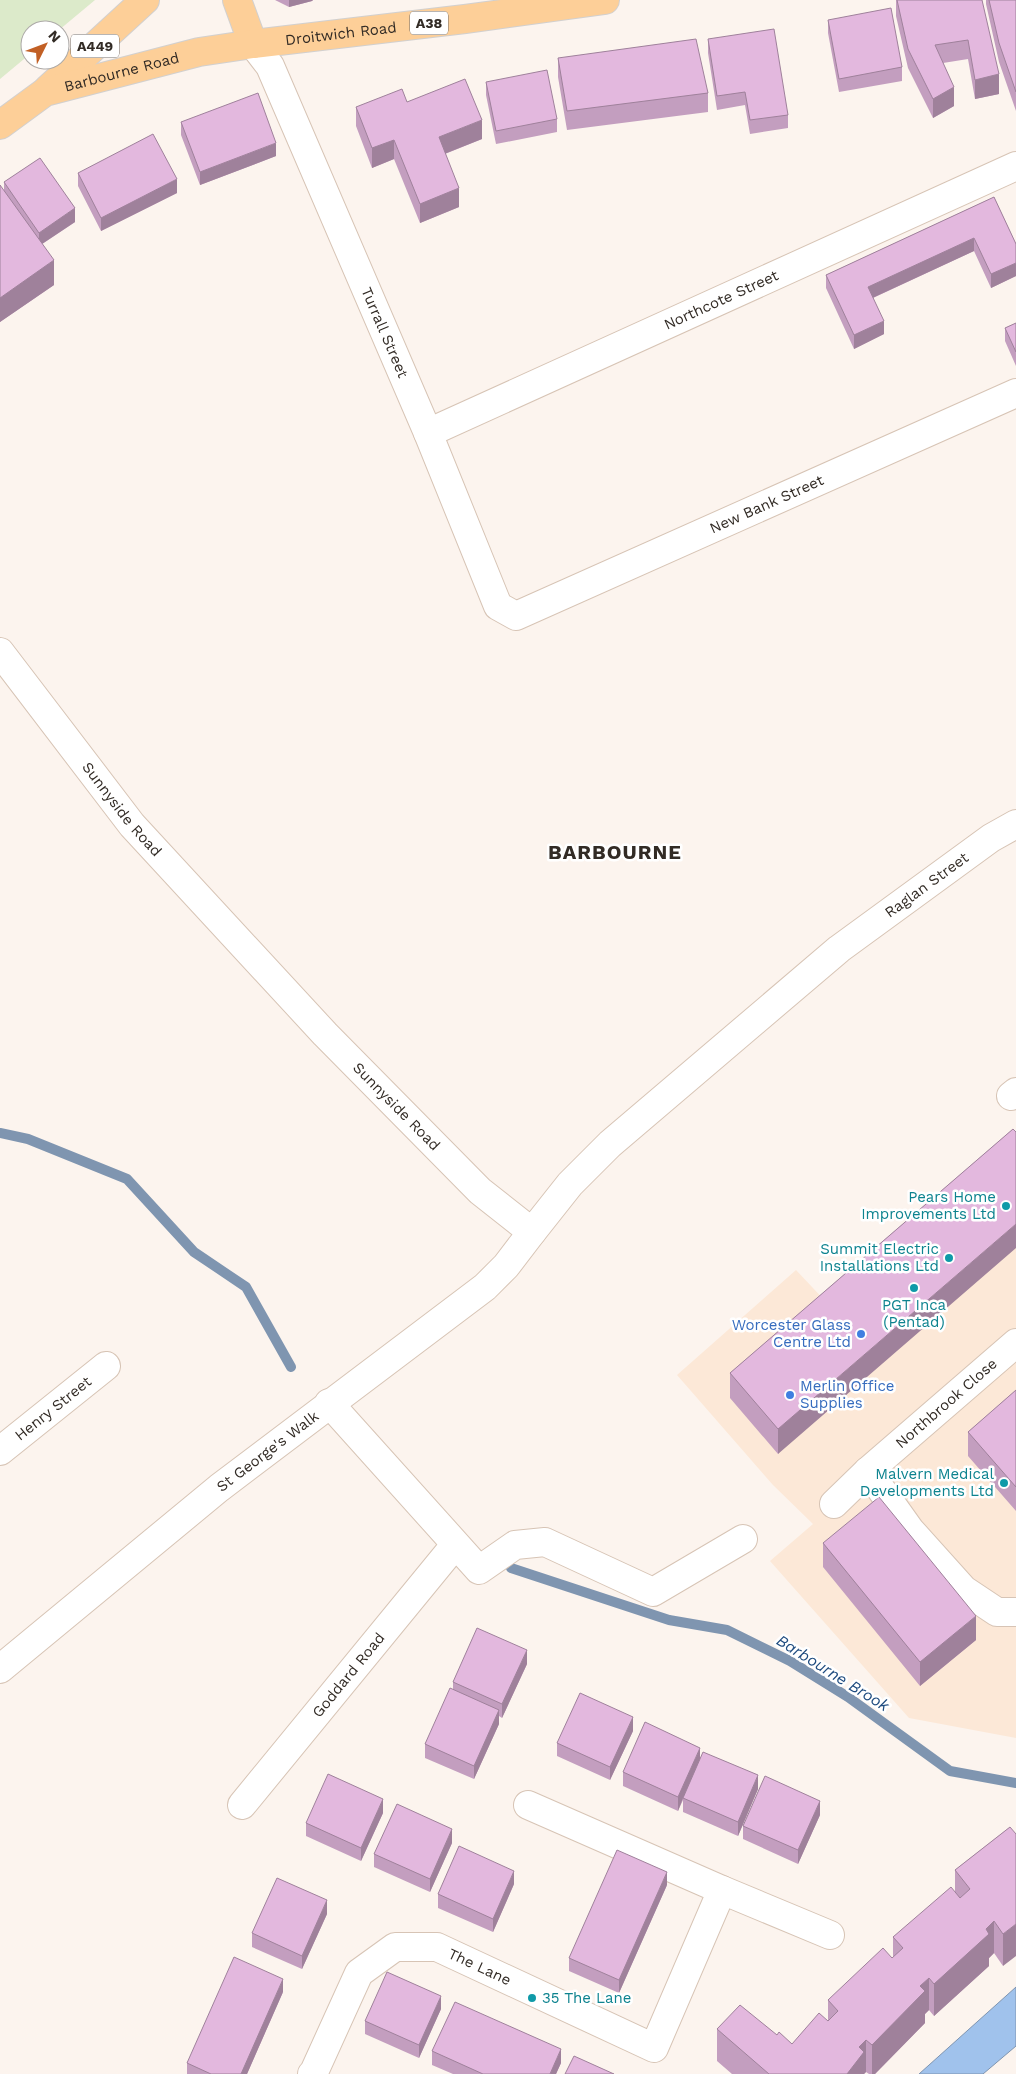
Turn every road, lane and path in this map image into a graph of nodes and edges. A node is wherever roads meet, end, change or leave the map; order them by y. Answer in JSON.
{"nodes":[{"id":1,"x":145,"y":0,"type":"edge"},
{"id":2,"x":237,"y":0,"type":"edge"},
{"id":3,"x":605,"y":0,"type":"edge"},
{"id":4,"x":253,"y":44,"type":"junction"},
{"id":5,"x":45,"y":92,"type":"junction"},
{"id":6,"x":0,"y":125,"type":"edge"},
{"id":7,"x":1016,"y":166,"type":"edge"},
{"id":8,"x":1016,"y":393,"type":"edge"},
{"id":9,"x":428,"y":433,"type":"junction"},
{"id":10,"x":516,"y":616,"type":"joint"},
{"id":11,"x":0,"y":652,"type":"edge"},
{"id":12,"x":1016,"y":824,"type":"edge"},
{"id":13,"x":532,"y":1232,"type":"junction"},
{"id":14,"x":1016,"y":1343,"type":"edge"},
{"id":15,"x":106,"y":1366,"type":"dead end"},
{"id":16,"x":329,"y":1403,"type":"junction"},
{"id":17,"x":0,"y":1451,"type":"edge"},
{"id":18,"x":868,"y":1471,"type":"junction"},
{"id":19,"x":834,"y":1504,"type":"dead end"},
{"id":20,"x":743,"y":1539,"type":"dead end"},
{"id":21,"x":455,"y":1545,"type":"junction"},
{"id":22,"x":1016,"y":1612,"type":"edge"},
{"id":23,"x":0,"y":1669,"type":"edge"},
{"id":24,"x":242,"y":1805,"type":"dead end"},
{"id":25,"x":528,"y":1805,"type":"dead end"},
{"id":26,"x":722,"y":1890,"type":"junction"},
{"id":27,"x":830,"y":1935,"type":"dead end"},
{"id":28,"x":312,"y":2074,"type":"edge"}],
"edges":[{"from":1,"to":5,"type":"main road","number":"A449"},
{"from":2,"to":4,"type":"main road"},
{"from":3,"to":4,"type":"main road","name":"Droitwich Road","number":"A38"},
{"from":4,"to":5,"type":"main road","name":"Barbourne Road","number":"A38"},
{"from":4,"to":9,"type":"street","name":"Turrall Street"},
{"from":5,"to":6,"type":"main road","name":"Barbourne Road","number":"A38"},
{"from":7,"to":9,"type":"street","name":"Northcote Street"},
{"from":8,"to":10,"type":"street","name":"New Bank Street"},
{"from":9,"to":10,"type":"street","name":"Turrall Street"},
{"from":11,"to":13,"type":"street","name":"Sunnyside Road"},
{"from":12,"to":13,"type":"street","name":"Raglan Street"},
{"from":13,"to":16,"type":"street","name":"St George's Walk"},
{"from":14,"to":18,"type":"street","name":"Northbrook Close"},
{"from":15,"to":17,"type":"street","name":"Henry Street"},
{"from":16,"to":21,"type":"street"},
{"from":16,"to":23,"type":"street","name":"St George's Walk"},
{"from":18,"to":19,"type":"street","name":"Northbrook Close"},
{"from":18,"to":22,"type":"street"},
{"from":20,"to":21,"type":"street"},
{"from":21,"to":24,"type":"street","name":"Goddard Road"},
{"from":25,"to":26,"type":"street"},
{"from":26,"to":27,"type":"street"},
{"from":26,"to":28,"type":"street","name":"The Lane"}]}
